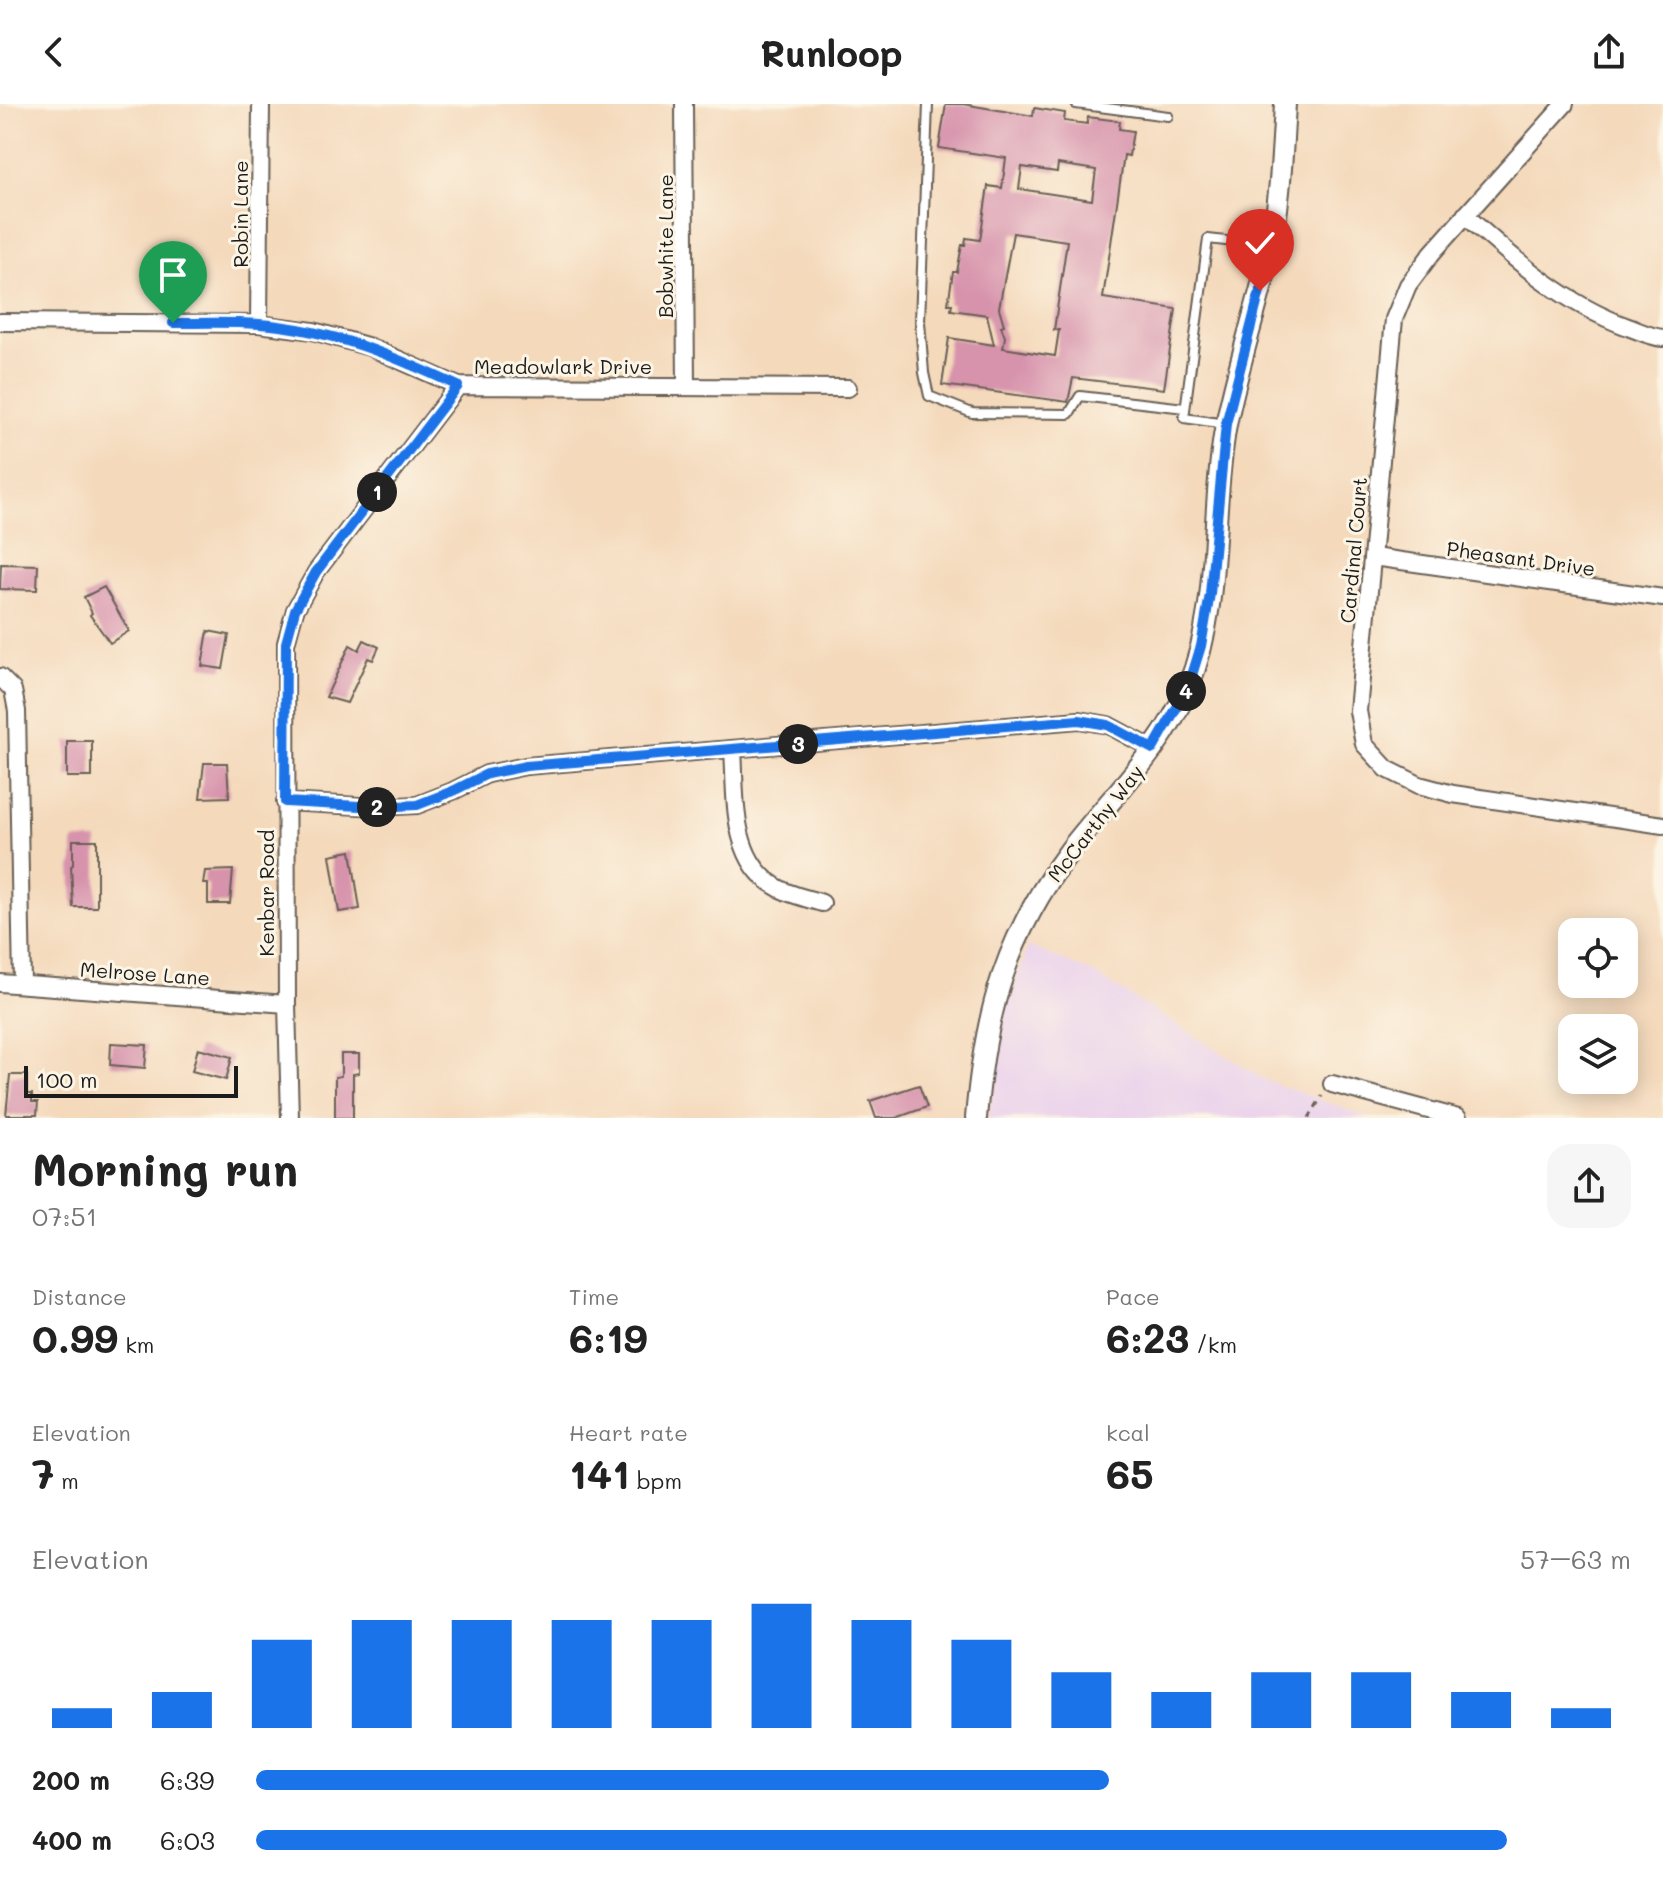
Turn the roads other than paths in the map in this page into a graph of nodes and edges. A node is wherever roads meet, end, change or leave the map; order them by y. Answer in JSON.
{"nodes":[{"id":1,"x":261,"y":104,"type":"edge"},
{"id":2,"x":684,"y":104,"type":"edge"},
{"id":3,"x":928,"y":104,"type":"edge"},
{"id":4,"x":1076,"y":104,"type":"edge"},
{"id":5,"x":1285,"y":104,"type":"edge"},
{"id":6,"x":1565,"y":104,"type":"edge"},
{"id":7,"x":1168,"y":116,"type":"dead end"},
{"id":8,"x":1465,"y":215,"type":"junction"},
{"id":9,"x":1271,"y":246,"type":"junction"},
{"id":10,"x":0,"y":322,"type":"edge"},
{"id":11,"x":259,"y":324,"type":"junction"},
{"id":12,"x":1663,"y":338,"type":"edge"},
{"id":13,"x":458,"y":386,"type":"junction"},
{"id":14,"x":686,"y":387,"type":"junction"},
{"id":15,"x":848,"y":388,"type":"dead end"},
{"id":16,"x":1185,"y":408,"type":"junction"},
{"id":17,"x":1226,"y":424,"type":"junction"},
{"id":18,"x":1373,"y":557,"type":"junction"},
{"id":19,"x":1663,"y":598,"type":"edge"},
{"id":20,"x":0,"y":677,"type":"edge"},
{"id":21,"x":733,"y":749,"type":"junction"},
{"id":22,"x":1153,"y":749,"type":"junction"},
{"id":23,"x":285,"y":802,"type":"junction"},
{"id":24,"x":1663,"y":825,"type":"edge"},
{"id":25,"x":822,"y":903,"type":"dead end"},
{"id":26,"x":0,"y":983,"type":"edge"},
{"id":27,"x":22,"y":984,"type":"junction"},
{"id":28,"x":287,"y":1004,"type":"junction"},
{"id":29,"x":1332,"y":1084,"type":"road end"},
{"id":30,"x":290,"y":1118,"type":"edge"},
{"id":31,"x":976,"y":1118,"type":"edge"},
{"id":32,"x":1458,"y":1118,"type":"edge"}],
"edges":[{"from":1,"to":11,"type":"street","name":"Robin Lane"},
{"from":2,"to":14,"type":"street","name":"Bobwhite Lane"},
{"from":3,"to":16,"type":"lane"},
{"from":4,"to":7,"type":"lane"},
{"from":5,"to":9,"type":"street","name":"McCarthy Way"},
{"from":6,"to":8,"type":"street","name":"Cardinal Court"},
{"from":8,"to":12,"type":"street"},
{"from":8,"to":18,"type":"street","name":"Cardinal Court"},
{"from":9,"to":16,"type":"lane"},
{"from":9,"to":17,"type":"street","name":"McCarthy Way"},
{"from":10,"to":11,"type":"street","name":"Meadowlark Drive"},
{"from":11,"to":13,"type":"street","name":"Meadowlark Drive"},
{"from":13,"to":14,"type":"street","name":"Meadowlark Drive"},
{"from":13,"to":23,"type":"street","name":"Kenbar Road"},
{"from":14,"to":15,"type":"street","name":"Meadowlark Drive"},
{"from":16,"to":17,"type":"lane"},
{"from":17,"to":22,"type":"street","name":"McCarthy Way"},
{"from":18,"to":19,"type":"street","name":"Pheasant Drive"},
{"from":18,"to":24,"type":"street","name":"Cardinal Court"},
{"from":20,"to":27,"type":"street"},
{"from":21,"to":22,"type":"street"},
{"from":21,"to":23,"type":"street"},
{"from":21,"to":25,"type":"street"},
{"from":22,"to":31,"type":"street","name":"McCarthy Way"},
{"from":23,"to":28,"type":"street","name":"Kenbar Road"},
{"from":26,"to":27,"type":"street","name":"Melrose Lane"},
{"from":27,"to":28,"type":"street","name":"Melrose Lane"},
{"from":28,"to":30,"type":"street","name":"Kenbar Road"},
{"from":29,"to":32,"type":"street"}]}
